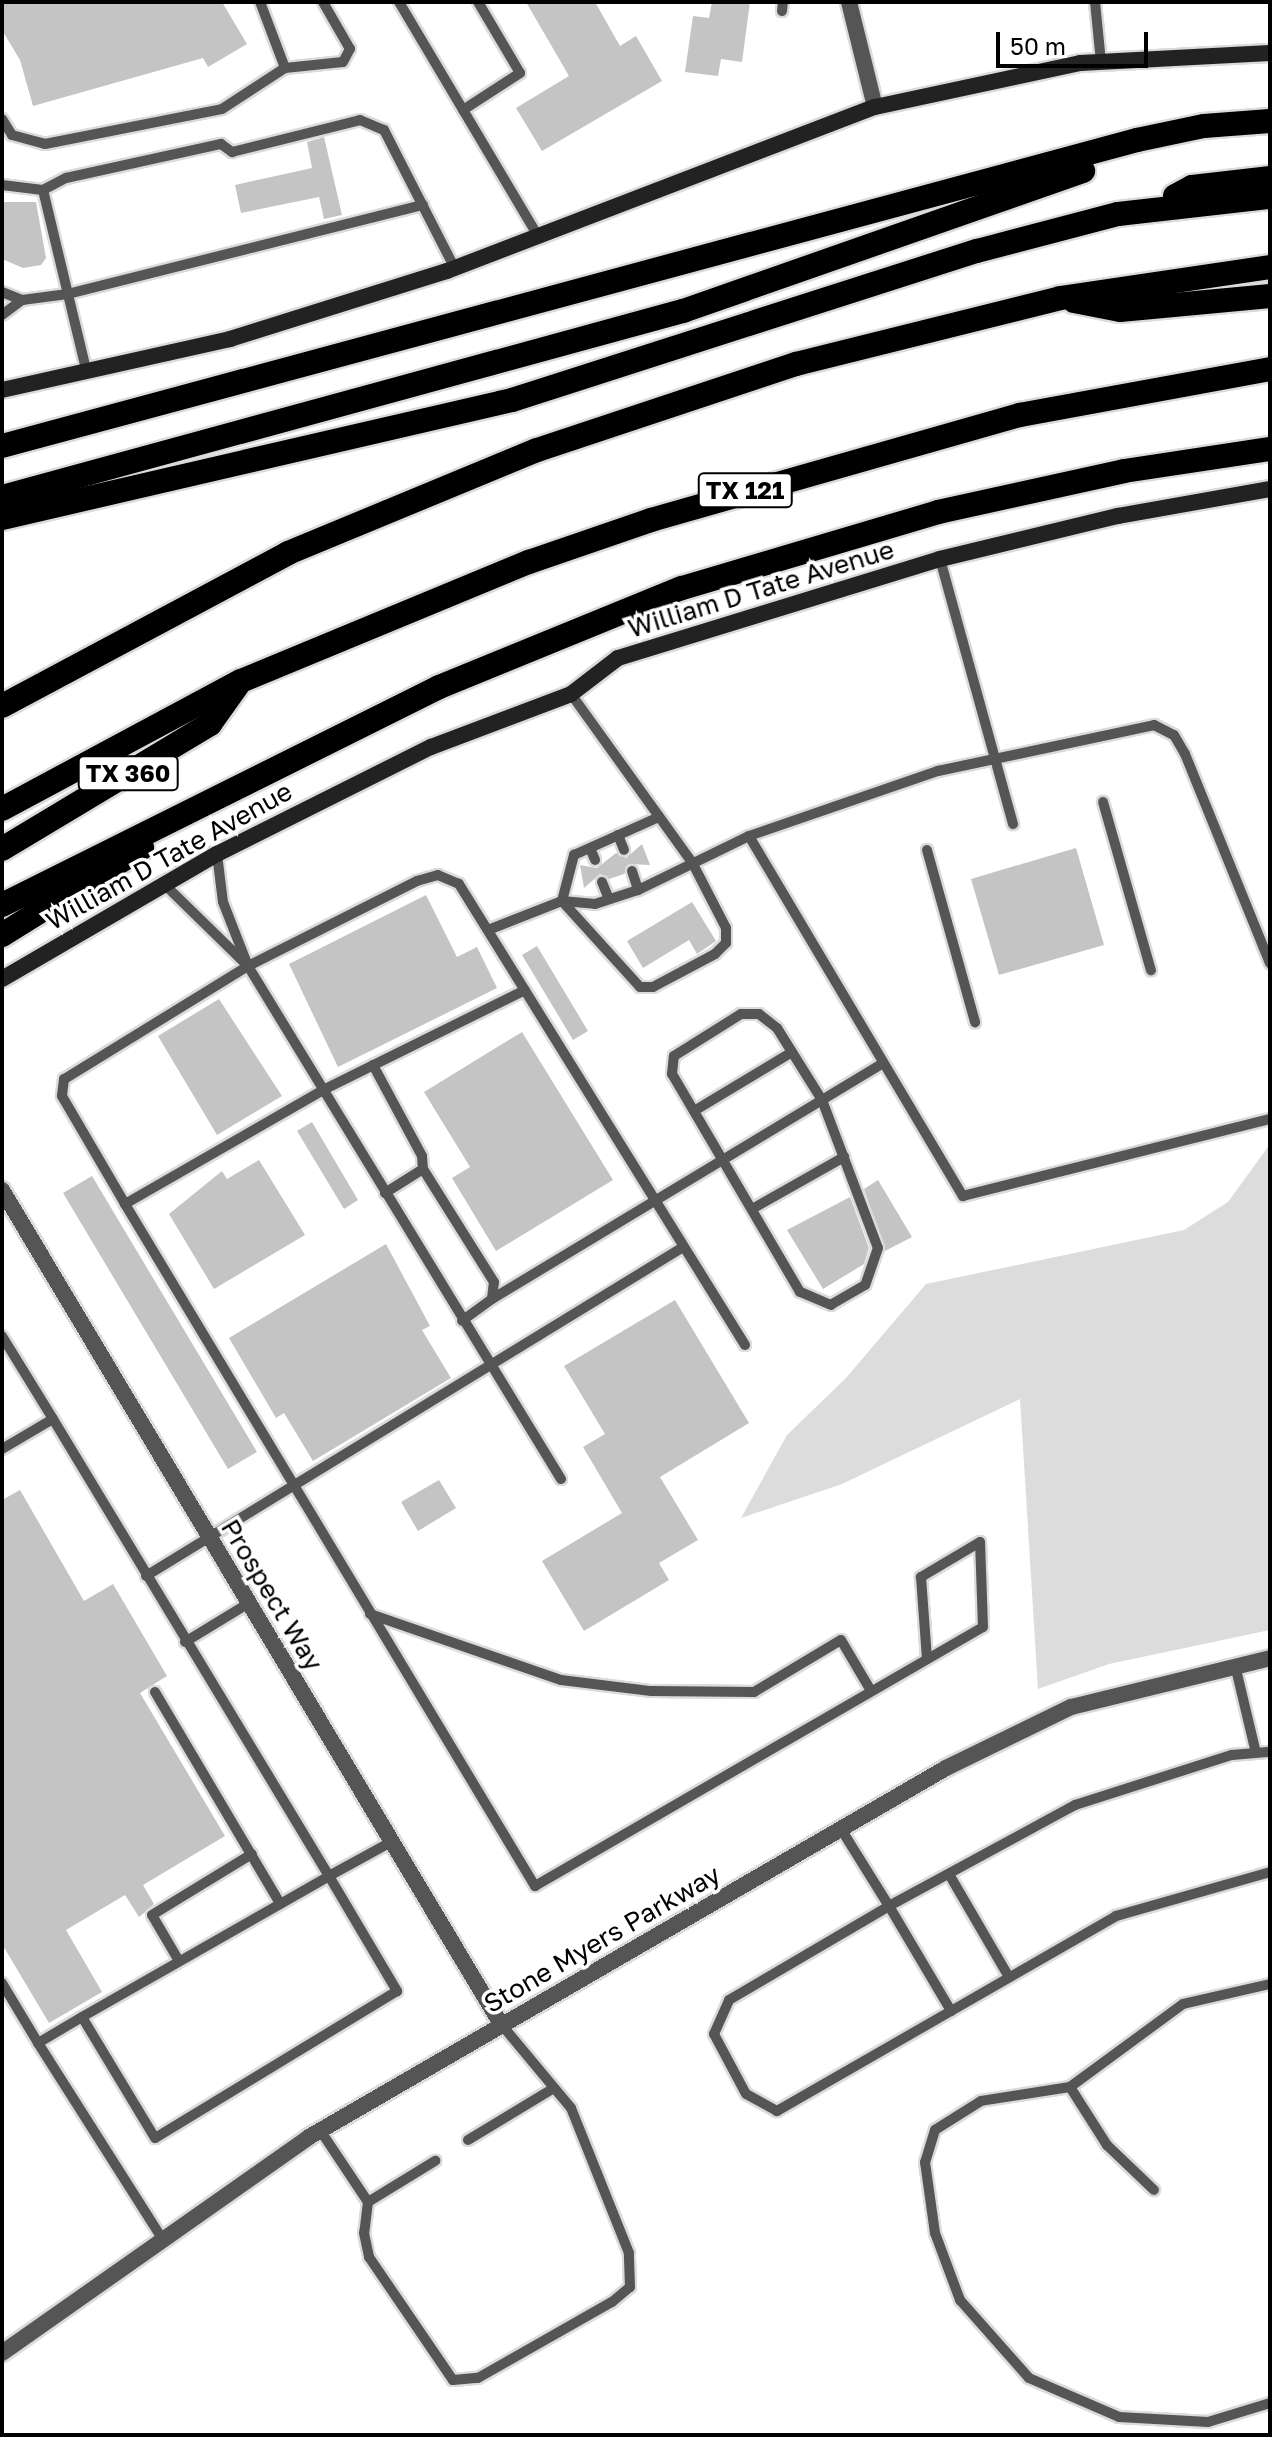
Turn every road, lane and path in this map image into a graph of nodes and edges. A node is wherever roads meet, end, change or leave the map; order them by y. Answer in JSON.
{"nodes":[{"id":1,"x":260,"y":2,"type":"edge"},
{"id":2,"x":323,"y":2,"type":"edge"},
{"id":3,"x":399,"y":2,"type":"edge"},
{"id":4,"x":478,"y":2,"type":"edge"},
{"id":5,"x":849,"y":2,"type":"edge"},
{"id":6,"x":1095,"y":2,"type":"edge"},
{"id":7,"x":1270,"y":53,"type":"edge"},
{"id":8,"x":1101,"y":62,"type":"junction"},
{"id":9,"x":285,"y":68,"type":"junction"},
{"id":10,"x":875,"y":107,"type":"junction"},
{"id":11,"x":463,"y":110,"type":"junction"},
{"id":12,"x":2,"y":119,"type":"edge"},
{"id":13,"x":1270,"y":121,"type":"edge"},
{"id":14,"x":1242,"y":125,"type":"junction"},
{"id":15,"x":1270,"y":178,"type":"edge"},
{"id":16,"x":2,"y":185,"type":"edge"},
{"id":17,"x":43,"y":190,"type":"junction"},
{"id":18,"x":1270,"y":197,"type":"edge"},
{"id":19,"x":423,"y":205,"type":"junction"},
{"id":20,"x":1156,"y":207,"type":"junction"},
{"id":21,"x":536,"y":233,"type":"junction"},
{"id":22,"x":454,"y":267,"type":"junction"},
{"id":23,"x":1270,"y":267,"type":"edge"},
{"id":24,"x":2,"y":292,"type":"edge"},
{"id":25,"x":68,"y":294,"type":"junction"},
{"id":26,"x":1270,"y":296,"type":"edge"},
{"id":27,"x":1060,"y":298,"type":"junction"},
{"id":28,"x":22,"y":300,"type":"junction"},
{"id":29,"x":2,"y":315,"type":"edge"},
{"id":30,"x":1270,"y":369,"type":"edge"},
{"id":31,"x":87,"y":374,"type":"junction"},
{"id":32,"x":2,"y":390,"type":"edge"},
{"id":33,"x":2,"y":446,"type":"edge"},
{"id":34,"x":1270,"y":449,"type":"edge"},
{"id":35,"x":1270,"y":489,"type":"edge"},
{"id":36,"x":2,"y":497,"type":"edge"},
{"id":37,"x":2,"y":518,"type":"edge"},
{"id":38,"x":940,"y":559,"type":"junction"},
{"id":39,"x":241,"y":681,"type":"junction"},
{"id":40,"x":571,"y":694,"type":"junction"},
{"id":41,"x":2,"y":706,"type":"edge"},
{"id":42,"x":994,"y":756,"type":"junction"},
{"id":43,"x":1103,"y":802,"type":"dead end"},
{"id":44,"x":2,"y":809,"type":"edge"},
{"id":45,"x":659,"y":817,"type":"junction"},
{"id":46,"x":168,"y":821,"type":"junction"},
{"id":47,"x":1013,"y":824,"type":"dead end"},
{"id":48,"x":618,"y":835,"type":"junction"},
{"id":49,"x":749,"y":836,"type":"junction"},
{"id":50,"x":590,"y":848,"type":"junction"},
{"id":51,"x":2,"y":849,"type":"edge"},
{"id":52,"x":624,"y":850,"type":"dead end"},
{"id":53,"x":927,"y":850,"type":"dead end"},
{"id":54,"x":217,"y":854,"type":"junction"},
{"id":55,"x":595,"y":860,"type":"dead end"},
{"id":56,"x":693,"y":864,"type":"junction"},
{"id":57,"x":632,"y":871,"type":"dead end"},
{"id":58,"x":602,"y":882,"type":"dead end"},
{"id":59,"x":163,"y":883,"type":"junction"},
{"id":60,"x":638,"y":890,"type":"junction"},
{"id":61,"x":609,"y":899,"type":"junction"},
{"id":62,"x":562,"y":901,"type":"junction"},
{"id":63,"x":2,"y":905,"type":"edge"},
{"id":64,"x":488,"y":930,"type":"junction"},
{"id":65,"x":2,"y":935,"type":"edge"},
{"id":66,"x":1270,"y":963,"type":"edge"},
{"id":67,"x":248,"y":966,"type":"junction"},
{"id":68,"x":1151,"y":970,"type":"dead end"},
{"id":69,"x":2,"y":979,"type":"edge"},
{"id":70,"x":525,"y":990,"type":"junction"},
{"id":71,"x":975,"y":1022,"type":"dead end"},
{"id":72,"x":792,"y":1052,"type":"junction"},
{"id":73,"x":883,"y":1063,"type":"junction"},
{"id":74,"x":373,"y":1065,"type":"junction"},
{"id":75,"x":323,"y":1090,"type":"junction"},
{"id":76,"x":822,"y":1100,"type":"junction"},
{"id":77,"x":694,"y":1111,"type":"junction"},
{"id":78,"x":1270,"y":1119,"type":"edge"},
{"id":79,"x":844,"y":1157,"type":"junction"},
{"id":80,"x":722,"y":1160,"type":"junction"},
{"id":81,"x":423,"y":1169,"type":"junction"},
{"id":82,"x":2,"y":1190,"type":"edge"},
{"id":83,"x":385,"y":1193,"type":"junction"},
{"id":84,"x":654,"y":1201,"type":"junction"},
{"id":85,"x":125,"y":1204,"type":"junction"},
{"id":86,"x":752,"y":1209,"type":"junction"},
{"id":87,"x":683,"y":1247,"type":"junction"},
{"id":88,"x":492,"y":1299,"type":"junction"},
{"id":89,"x":462,"y":1321,"type":"junction"},
{"id":90,"x":2,"y":1336,"type":"edge"},
{"id":91,"x":745,"y":1345,"type":"dead end"},
{"id":92,"x":489,"y":1366,"type":"junction"},
{"id":93,"x":53,"y":1419,"type":"junction"},
{"id":94,"x":2,"y":1449,"type":"edge"},
{"id":95,"x":561,"y":1479,"type":"dead end"},
{"id":96,"x":293,"y":1489,"type":"junction"},
{"id":97,"x":210,"y":1538,"type":"junction"},
{"id":98,"x":146,"y":1576,"type":"junction"},
{"id":99,"x":249,"y":1603,"type":"junction"},
{"id":100,"x":368,"y":1613,"type":"junction"},
{"id":101,"x":185,"y":1642,"type":"junction"},
{"id":102,"x":1270,"y":1658,"type":"edge"},
{"id":103,"x":927,"y":1659,"type":"junction"},
{"id":104,"x":1235,"y":1665,"type":"junction"},
{"id":105,"x":871,"y":1691,"type":"junction"},
{"id":106,"x":155,"y":1692,"type":"dead end"},
{"id":107,"x":1270,"y":1752,"type":"edge"},
{"id":108,"x":1256,"y":1753,"type":"junction"},
{"id":109,"x":841,"y":1829,"type":"junction"},
{"id":110,"x":393,"y":1841,"type":"junction"},
{"id":111,"x":252,"y":1854,"type":"junction"},
{"id":112,"x":1270,"y":1872,"type":"edge"},
{"id":113,"x":949,"y":1874,"type":"junction"},
{"id":114,"x":329,"y":1876,"type":"junction"},
{"id":115,"x":280,"y":1903,"type":"junction"},
{"id":116,"x":889,"y":1906,"type":"junction"},
{"id":117,"x":179,"y":1961,"type":"junction"},
{"id":118,"x":1009,"y":1977,"type":"junction"},
{"id":119,"x":2,"y":1983,"type":"edge"},
{"id":120,"x":1270,"y":1984,"type":"edge"},
{"id":121,"x":951,"y":2011,"type":"junction"},
{"id":122,"x":82,"y":2017,"type":"junction"},
{"id":123,"x":501,"y":2024,"type":"junction"},
{"id":124,"x":38,"y":2043,"type":"junction"},
{"id":125,"x":1070,"y":2087,"type":"junction"},
{"id":126,"x":554,"y":2088,"type":"junction"},
{"id":127,"x":320,"y":2130,"type":"junction"},
{"id":128,"x":468,"y":2140,"type":"dead end"},
{"id":129,"x":435,"y":2161,"type":"dead end"},
{"id":130,"x":1154,"y":2190,"type":"dead end"},
{"id":131,"x":368,"y":2202,"type":"junction"},
{"id":132,"x":161,"y":2237,"type":"junction"},
{"id":133,"x":2,"y":2353,"type":"edge"},
{"id":134,"x":1270,"y":2403,"type":"edge"},
{"id":135,"x":1208,"y":2422,"type":"junction"},
{"id":136,"x":1201,"y":2435,"type":"edge"}],
"edges":[{"from":1,"to":9,"type":"lane"},
{"from":2,"to":9,"type":"lane"},
{"from":3,"to":11,"type":"lane"},
{"from":4,"to":11,"type":"lane"},
{"from":5,"to":10,"type":"street"},
{"from":6,"to":8,"type":"lane"},
{"from":7,"to":8,"type":"main road"},
{"from":8,"to":10,"type":"main road"},
{"from":9,"to":12,"type":"lane"},
{"from":10,"to":21,"type":"main road"},
{"from":11,"to":21,"type":"lane"},
{"from":13,"to":14,"type":"highway"},
{"from":14,"to":33,"type":"highway"},
{"from":14,"to":36,"type":"highway"},
{"from":15,"to":20,"type":"highway"},
{"from":16,"to":17,"type":"lane"},
{"from":17,"to":19,"type":"lane"},
{"from":17,"to":25,"type":"lane"},
{"from":18,"to":20,"type":"highway"},
{"from":19,"to":22,"type":"lane"},
{"from":19,"to":25,"type":"lane"},
{"from":20,"to":37,"type":"highway"},
{"from":21,"to":22,"type":"main road"},
{"from":22,"to":31,"type":"main road"},
{"from":23,"to":27,"type":"highway"},
{"from":24,"to":28,"type":"lane"},
{"from":25,"to":28,"type":"lane"},
{"from":25,"to":31,"type":"lane"},
{"from":26,"to":27,"type":"highway"},
{"from":27,"to":41,"type":"highway"},
{"from":28,"to":29,"type":"lane"},
{"from":30,"to":39,"type":"highway","number":"TX 121"},
{"from":31,"to":32,"type":"main road"},
{"from":34,"to":46,"type":"highway"},
{"from":35,"to":38,"type":"main road","name":"William D Tate Avenue"},
{"from":38,"to":40,"type":"main road","name":"William D Tate Avenue"},
{"from":38,"to":42,"type":"lane"},
{"from":39,"to":44,"type":"highway","number":"TX 121"},
{"from":39,"to":51,"type":"highway","number":"TX 360"},
{"from":40,"to":45,"type":"lane"},
{"from":40,"to":54,"type":"main road","name":"William D Tate Avenue"},
{"from":42,"to":47,"type":"lane"},
{"from":42,"to":49,"type":"lane"},
{"from":42,"to":66,"type":"lane"},
{"from":43,"to":68,"type":"lane"},
{"from":45,"to":48,"type":"lane"},
{"from":45,"to":56,"type":"lane"},
{"from":46,"to":63,"type":"highway"},
{"from":46,"to":65,"type":"highway"},
{"from":48,"to":50,"type":"lane"},
{"from":48,"to":52,"type":"lane"},
{"from":49,"to":56,"type":"lane"},
{"from":49,"to":73,"type":"lane"},
{"from":50,"to":55,"type":"lane"},
{"from":50,"to":62,"type":"lane"},
{"from":53,"to":71,"type":"lane"},
{"from":54,"to":59,"type":"main road","name":"William D Tate Avenue"},
{"from":54,"to":67,"type":"lane"},
{"from":56,"to":60,"type":"lane"},
{"from":56,"to":62,"type":"lane"},
{"from":57,"to":60,"type":"lane"},
{"from":58,"to":61,"type":"lane"},
{"from":59,"to":67,"type":"lane"},
{"from":59,"to":69,"type":"main road","name":"William D Tate Avenue"},
{"from":60,"to":61,"type":"lane"},
{"from":61,"to":62,"type":"lane"},
{"from":62,"to":64,"type":"lane"},
{"from":64,"to":67,"type":"lane"},
{"from":64,"to":70,"type":"lane"},
{"from":67,"to":75,"type":"lane"},
{"from":67,"to":85,"type":"lane"},
{"from":70,"to":74,"type":"lane"},
{"from":70,"to":84,"type":"lane"},
{"from":72,"to":76,"type":"lane"},
{"from":72,"to":77,"type":"lane"},
{"from":72,"to":77,"type":"lane"},
{"from":73,"to":76,"type":"lane"},
{"from":73,"to":78,"type":"lane"},
{"from":74,"to":75,"type":"lane"},
{"from":74,"to":81,"type":"lane"},
{"from":75,"to":83,"type":"lane"},
{"from":75,"to":85,"type":"lane"},
{"from":76,"to":79,"type":"lane"},
{"from":76,"to":80,"type":"lane"},
{"from":77,"to":80,"type":"lane"},
{"from":79,"to":86,"type":"lane"},
{"from":79,"to":86,"type":"lane"},
{"from":80,"to":84,"type":"lane"},
{"from":80,"to":86,"type":"lane"},
{"from":81,"to":83,"type":"lane"},
{"from":81,"to":88,"type":"lane"},
{"from":82,"to":97,"type":"street","name":"Prospect Way"},
{"from":83,"to":89,"type":"lane"},
{"from":84,"to":87,"type":"lane"},
{"from":84,"to":88,"type":"lane"},
{"from":85,"to":96,"type":"lane"},
{"from":87,"to":91,"type":"lane"},
{"from":87,"to":92,"type":"lane"},
{"from":88,"to":89,"type":"lane"},
{"from":89,"to":92,"type":"lane"},
{"from":90,"to":93,"type":"lane"},
{"from":92,"to":95,"type":"lane"},
{"from":92,"to":96,"type":"lane"},
{"from":93,"to":94,"type":"lane"},
{"from":93,"to":98,"type":"lane"},
{"from":96,"to":97,"type":"lane"},
{"from":96,"to":100,"type":"lane"},
{"from":97,"to":98,"type":"lane"},
{"from":97,"to":99,"type":"street","name":"Prospect Way"},
{"from":98,"to":101,"type":"lane"},
{"from":99,"to":101,"type":"lane"},
{"from":99,"to":110,"type":"street","name":"Prospect Way"},
{"from":100,"to":105,"type":"lane"},
{"from":100,"to":105,"type":"lane"},
{"from":101,"to":114,"type":"lane"},
{"from":102,"to":104,"type":"street","name":"Stone Myers Parkway"},
{"from":103,"to":103,"type":"lane"},
{"from":103,"to":105,"type":"lane"},
{"from":104,"to":108,"type":"lane"},
{"from":104,"to":109,"type":"street","name":"Stone Myers Parkway"},
{"from":106,"to":111,"type":"lane"},
{"from":107,"to":108,"type":"lane"},
{"from":108,"to":113,"type":"lane"},
{"from":109,"to":116,"type":"lane"},
{"from":109,"to":123,"type":"street","name":"Stone Myers Parkway"},
{"from":110,"to":114,"type":"lane"},
{"from":110,"to":123,"type":"street","name":"Prospect Way"},
{"from":111,"to":115,"type":"lane"},
{"from":111,"to":117,"type":"lane"},
{"from":112,"to":118,"type":"lane"},
{"from":113,"to":116,"type":"lane"},
{"from":113,"to":118,"type":"lane"},
{"from":114,"to":115,"type":"lane"},
{"from":114,"to":122,"type":"lane"},
{"from":115,"to":117,"type":"lane"},
{"from":116,"to":121,"type":"lane"},
{"from":116,"to":121,"type":"lane"},
{"from":117,"to":122,"type":"lane"},
{"from":118,"to":121,"type":"lane"},
{"from":119,"to":124,"type":"lane"},
{"from":120,"to":125,"type":"lane"},
{"from":122,"to":124,"type":"lane"},
{"from":123,"to":126,"type":"lane"},
{"from":123,"to":127,"type":"street","name":"Stone Myers Parkway"},
{"from":124,"to":132,"type":"lane"},
{"from":125,"to":130,"type":"lane"},
{"from":125,"to":135,"type":"lane"},
{"from":126,"to":128,"type":"lane"},
{"from":126,"to":131,"type":"lane"},
{"from":127,"to":131,"type":"lane"},
{"from":127,"to":132,"type":"street","name":"Stone Myers Parkway"},
{"from":129,"to":131,"type":"lane"},
{"from":132,"to":133,"type":"street","name":"Stone Myers Parkway"},
{"from":134,"to":135,"type":"lane"},
{"from":135,"to":136,"type":"lane"}]}
